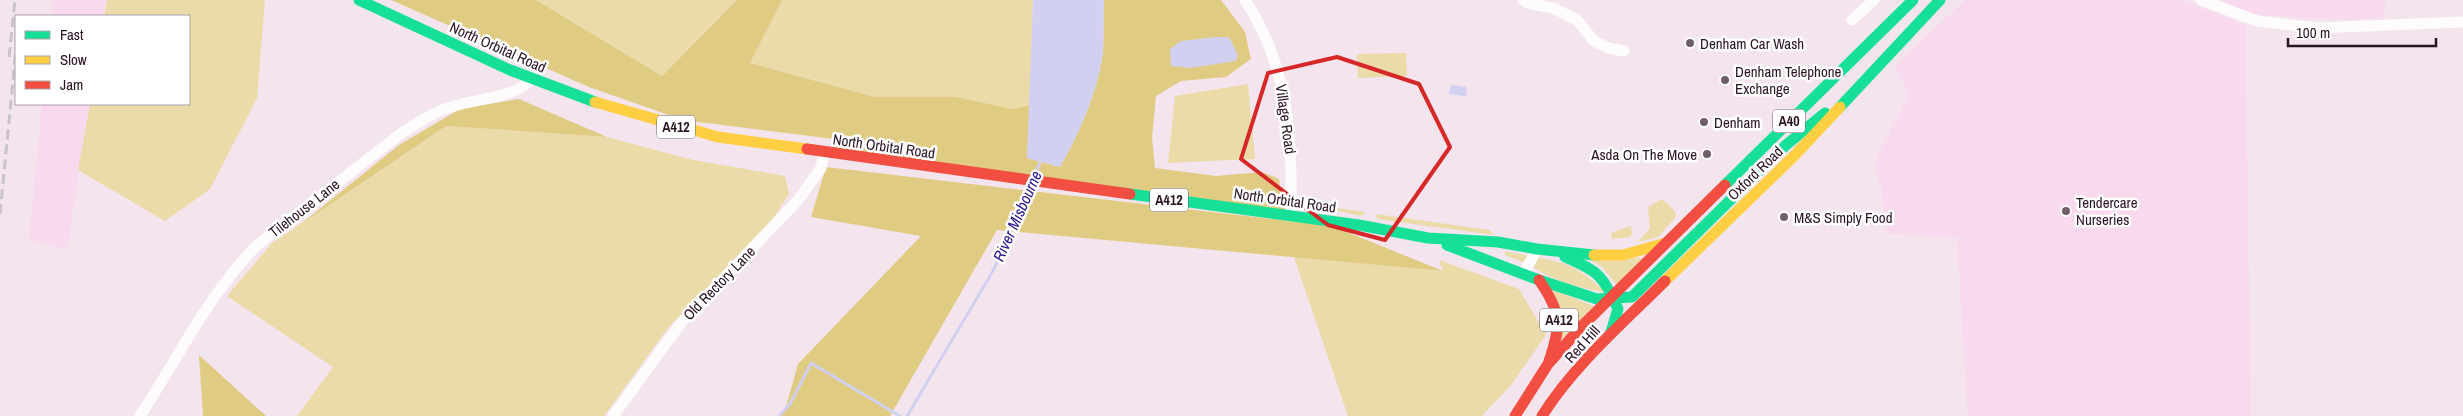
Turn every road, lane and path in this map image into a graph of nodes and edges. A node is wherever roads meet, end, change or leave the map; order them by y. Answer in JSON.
{"nodes":[{"id":1,"x":359,"y":0,"type":"edge"},
{"id":2,"x":1244,"y":0,"type":"edge"},
{"id":3,"x":1523,"y":0,"type":"edge"},
{"id":4,"x":1874,"y":0,"type":"edge"},
{"id":5,"x":1913,"y":0,"type":"edge"},
{"id":6,"x":1940,"y":0,"type":"edge"},
{"id":7,"x":2201,"y":0,"type":"edge"},
{"id":8,"x":1852,"y":20,"type":"dead end"},
{"id":9,"x":2463,"y":22,"type":"edge"},
{"id":10,"x":1624,"y":51,"type":"dead end"},
{"id":11,"x":533,"y":79,"type":"junction"},
{"id":12,"x":1866,"y":79,"type":"junction"},
{"id":13,"x":824,"y":153,"type":"junction"},
{"id":14,"x":1291,"y":216,"type":"junction"},
{"id":15,"x":1428,"y":238,"type":"junction"},
{"id":16,"x":1631,"y":241,"type":"dead end"},
{"id":17,"x":1498,"y":242,"type":"junction"},
{"id":18,"x":1666,"y":243,"type":"junction"},
{"id":19,"x":1543,"y":250,"type":"junction"},
{"id":20,"x":1634,"y":252,"type":"junction"},
{"id":21,"x":1500,"y":264,"type":"junction"},
{"id":22,"x":1524,"y":273,"type":"junction"},
{"id":23,"x":1539,"y":280,"type":"junction"},
{"id":24,"x":1649,"y":296,"type":"joint"},
{"id":25,"x":1612,"y":297,"type":"junction"},
{"id":26,"x":1610,"y":335,"type":"junction"},
{"id":27,"x":1548,"y":364,"type":"junction"},
{"id":28,"x":140,"y":416,"type":"edge"},
{"id":29,"x":613,"y":416,"type":"edge"},
{"id":30,"x":1515,"y":416,"type":"edge"},
{"id":31,"x":1542,"y":416,"type":"edge"}],
"edges":[{"from":1,"to":11,"type":"main road","name":"North Orbital Road","number":"A412"},
{"from":2,"to":14,"type":"street","name":"Village Road"},
{"from":3,"to":10,"type":"street"},
{"from":4,"to":8,"type":"street"},
{"from":5,"to":18,"type":"main road","name":"Oxford Road","number":"A40"},
{"from":6,"to":12,"type":"main road","name":"Oxford Road","number":"A40"},
{"from":7,"to":9,"type":"street"},
{"from":11,"to":13,"type":"main road","name":"North Orbital Road","number":"A412"},
{"from":11,"to":28,"type":"street","name":"Tilehouse Lane"},
{"from":12,"to":24,"type":"main road","name":"Oxford Road","number":"A40"},
{"from":12,"to":25,"type":"main road","name":"North Orbital Road"},
{"from":13,"to":14,"type":"main road","name":"North Orbital Road","number":"A412"},
{"from":13,"to":29,"type":"street","name":"Old Rectory Lane"},
{"from":14,"to":15,"type":"main road","name":"North Orbital Road","number":"A412"},
{"from":15,"to":17,"type":"main road","name":"North Orbital Road"},
{"from":15,"to":21,"type":"main road","name":"North Orbital Road","number":"A412"},
{"from":16,"to":20,"type":"street"},
{"from":17,"to":19,"type":"main road","name":"North Orbital Road"},
{"from":17,"to":21,"type":"street"},
{"from":18,"to":20,"type":"main road","name":"North Orbital Road"},
{"from":18,"to":25,"type":"main road","number":"A40"},
{"from":19,"to":20,"type":"main road","name":"North Orbital Road"},
{"from":19,"to":22,"type":"street"},
{"from":19,"to":25,"type":"main road"},
{"from":21,"to":22,"type":"main road","name":"North Orbital Road","number":"A412"},
{"from":22,"to":23,"type":"main road","name":"North Orbital Road","number":"A412"},
{"from":23,"to":25,"type":"main road","name":"North Orbital Road","number":"A412"},
{"from":23,"to":27,"type":"main road","number":"A412"},
{"from":24,"to":26,"type":"main road","name":"Red Hill","number":"A40"},
{"from":25,"to":26,"type":"main road"},
{"from":25,"to":27,"type":"main road","name":"Red Hill","number":"A40"},
{"from":26,"to":31,"type":"main road","name":"Red Hill","number":"A40"},
{"from":27,"to":30,"type":"main road","name":"Red Hill","number":"A40"}]}
